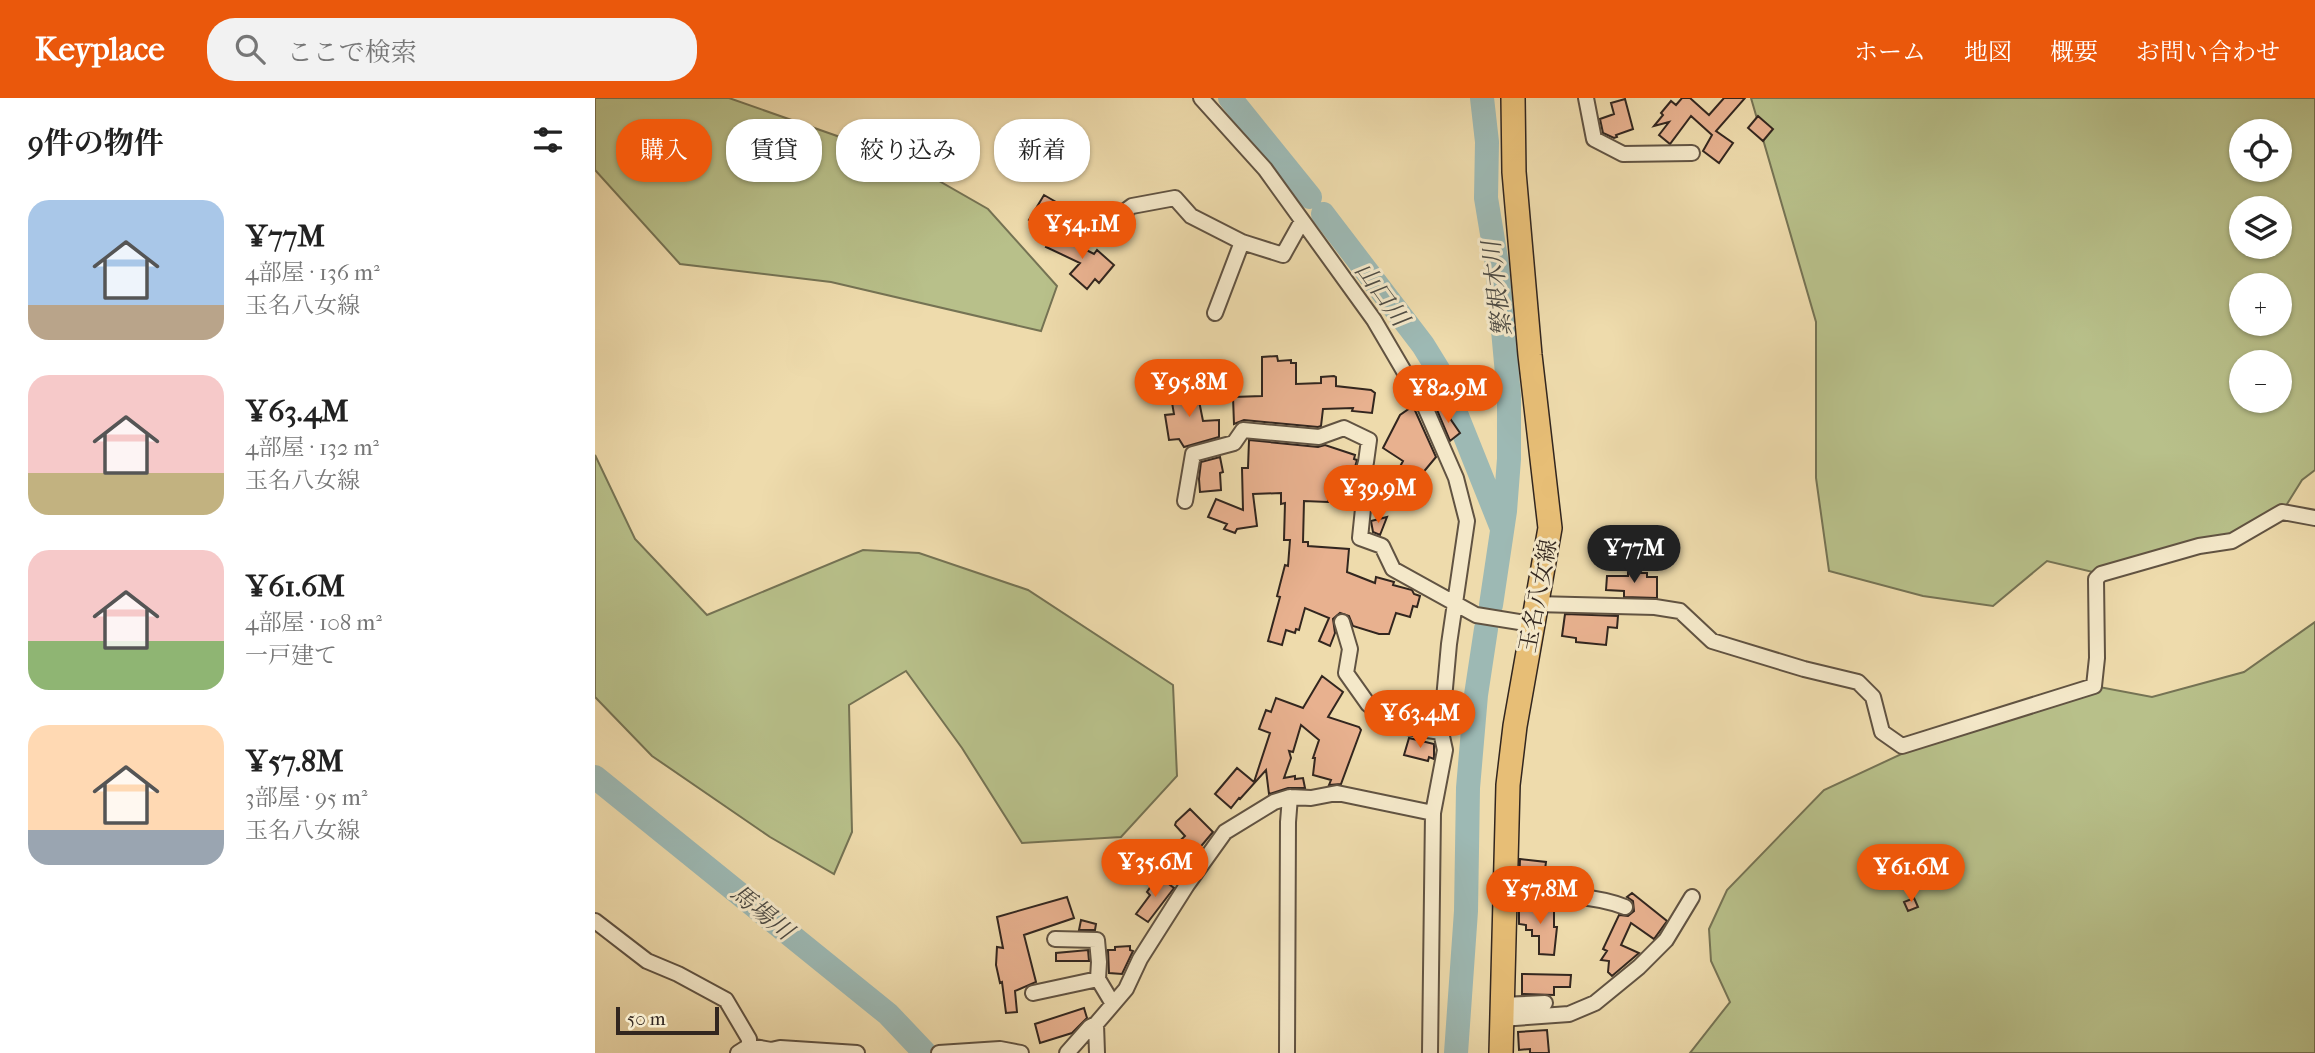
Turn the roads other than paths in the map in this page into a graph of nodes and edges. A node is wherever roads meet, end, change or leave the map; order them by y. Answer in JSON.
{"nodes":[{"id":1,"x":1201,"y":98,"type":"edge"},
{"id":2,"x":1513,"y":98,"type":"edge"},
{"id":3,"x":1586,"y":98,"type":"edge"},
{"id":4,"x":1692,"y":153,"type":"dead end"},
{"id":5,"x":1302,"y":221,"type":"junction"},
{"id":6,"x":1093,"y":235,"type":"dead end"},
{"id":7,"x":1242,"y":242,"type":"junction"},
{"id":8,"x":1215,"y":313,"type":"dead end"},
{"id":9,"x":1185,"y":501,"type":"dead end"},
{"id":10,"x":2315,"y":518,"type":"edge"},
{"id":11,"x":1456,"y":604,"type":"junction"},
{"id":12,"x":1534,"y":614,"type":"junction"},
{"id":13,"x":1342,"y":622,"type":"dead end"},
{"id":14,"x":1441,"y":732,"type":"junction"},
{"id":15,"x":1290,"y":797,"type":"junction"},
{"id":16,"x":1433,"y":813,"type":"junction"},
{"id":17,"x":1505,"y":894,"type":"junction"},
{"id":18,"x":1692,"y":897,"type":"dead end"},
{"id":19,"x":1625,"y":906,"type":"dead end"},
{"id":20,"x":595,"y":921,"type":"edge"},
{"id":21,"x":1055,"y":939,"type":"dead end"},
{"id":22,"x":1098,"y":979,"type":"junction"},
{"id":23,"x":1033,"y":993,"type":"dead end"},
{"id":24,"x":1545,"y":1003,"type":"dead end"},
{"id":25,"x":1113,"y":1004,"type":"junction"},
{"id":26,"x":1502,"y":1012,"type":"junction"},
{"id":27,"x":1096,"y":1024,"type":"junction"},
{"id":28,"x":748,"y":1051,"type":"edge"},
{"id":29,"x":857,"y":1053,"type":"edge"},
{"id":30,"x":939,"y":1053,"type":"edge"},
{"id":31,"x":1021,"y":1053,"type":"edge"},
{"id":32,"x":1067,"y":1053,"type":"edge"},
{"id":33,"x":1097,"y":1053,"type":"edge"},
{"id":34,"x":1287,"y":1053,"type":"edge"},
{"id":35,"x":1430,"y":1053,"type":"edge"},
{"id":36,"x":1501,"y":1053,"type":"edge"}],
"edges":[{"from":1,"to":5,"type":"street"},
{"from":2,"to":12,"type":"main road","name":"玉名八女線"},
{"from":3,"to":4,"type":"street"},
{"from":5,"to":7,"type":"street"},
{"from":5,"to":11,"type":"street"},
{"from":6,"to":7,"type":"street"},
{"from":7,"to":8,"type":"street"},
{"from":9,"to":11,"type":"street"},
{"from":10,"to":12,"type":"street"},
{"from":11,"to":12,"type":"street"},
{"from":11,"to":14,"type":"street"},
{"from":12,"to":17,"type":"main road","name":"玉名八女線"},
{"from":13,"to":14,"type":"street"},
{"from":14,"to":16,"type":"street"},
{"from":15,"to":16,"type":"street"},
{"from":15,"to":25,"type":"street"},
{"from":15,"to":34,"type":"street"},
{"from":16,"to":35,"type":"street"},
{"from":17,"to":19,"type":"street"},
{"from":17,"to":26,"type":"main road","name":"玉名八女線"},
{"from":18,"to":26,"type":"street"},
{"from":20,"to":28,"type":"street"},
{"from":21,"to":22,"type":"street"},
{"from":22,"to":23,"type":"street"},
{"from":22,"to":25,"type":"street"},
{"from":24,"to":26,"type":"street"},
{"from":25,"to":27,"type":"street"},
{"from":26,"to":36,"type":"main road","name":"玉名八女線"},
{"from":27,"to":32,"type":"street"},
{"from":27,"to":33,"type":"street"},
{"from":28,"to":29,"type":"street"},
{"from":30,"to":31,"type":"street"}]}
